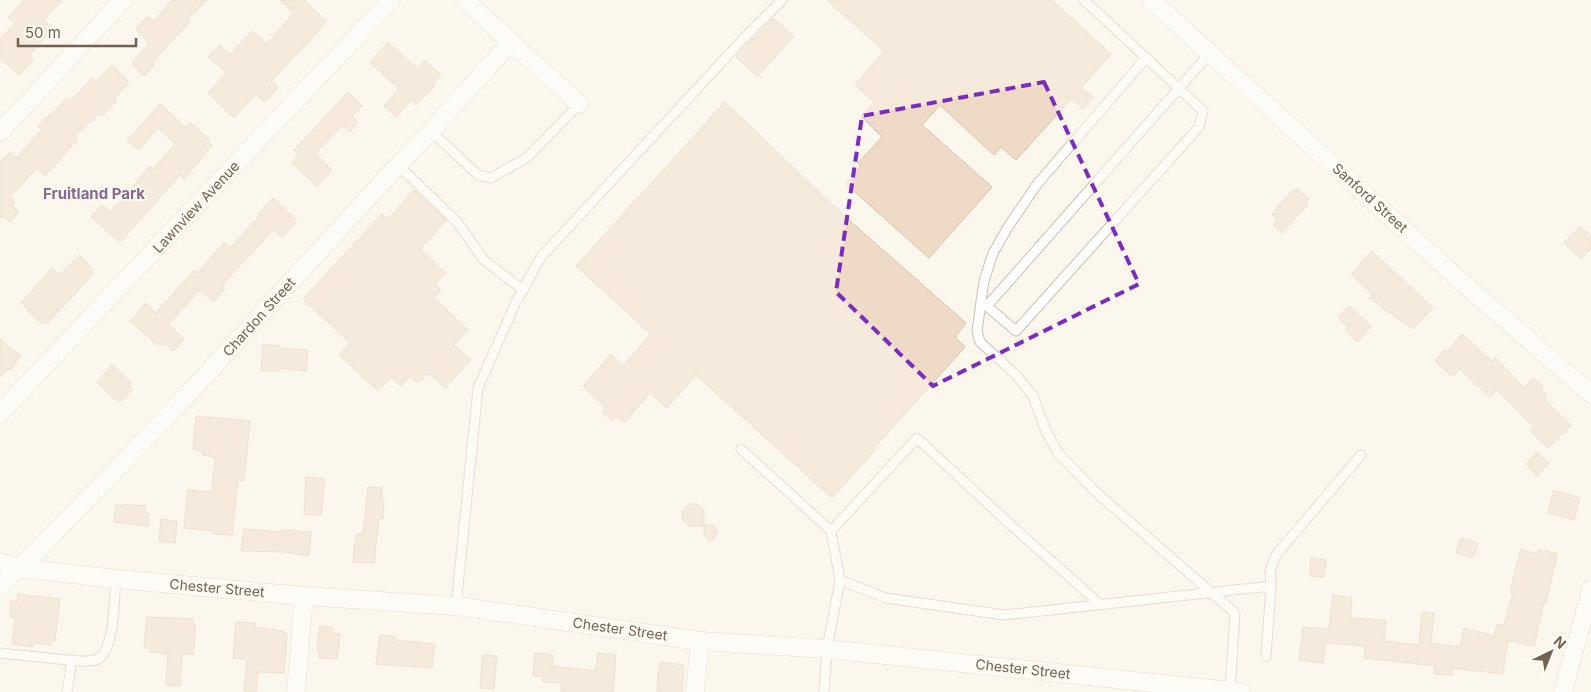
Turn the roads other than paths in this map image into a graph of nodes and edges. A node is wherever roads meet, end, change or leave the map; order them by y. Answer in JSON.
{"nodes":[{"id":1,"x":123,"y":0,"type":"edge"},
{"id":2,"x":391,"y":0,"type":"edge"},
{"id":3,"x":465,"y":0,"type":"edge"},
{"id":4,"x":782,"y":0,"type":"edge"},
{"id":5,"x":1084,"y":0,"type":"edge"},
{"id":6,"x":1151,"y":0,"type":"edge"},
{"id":7,"x":510,"y":43,"type":"junction"},
{"id":8,"x":1210,"y":53,"type":"junction"},
{"id":9,"x":1146,"y":58,"type":"junction"},
{"id":10,"x":1179,"y":89,"type":"junction"},
{"id":11,"x":579,"y":104,"type":"joint"},
{"id":12,"x":431,"y":131,"type":"junction"},
{"id":13,"x":0,"y":132,"type":"edge"},
{"id":14,"x":398,"y":165,"type":"junction"},
{"id":15,"x":523,"y":290,"type":"junction"},
{"id":16,"x":984,"y":304,"type":"junction"},
{"id":17,"x":1591,"y":394,"type":"edge"},
{"id":18,"x":0,"y":413,"type":"edge"},
{"id":19,"x":741,"y":449,"type":"dead end"},
{"id":20,"x":1361,"y":455,"type":"dead end"},
{"id":21,"x":831,"y":531,"type":"junction"},
{"id":22,"x":0,"y":562,"type":"edge"},
{"id":23,"x":19,"y":568,"type":"junction"},
{"id":24,"x":116,"y":579,"type":"junction"},
{"id":25,"x":840,"y":580,"type":"junction"},
{"id":26,"x":0,"y":584,"type":"edge"},
{"id":27,"x":1271,"y":586,"type":"junction"},
{"id":28,"x":1591,"y":589,"type":"edge"},
{"id":29,"x":1210,"y":592,"type":"junction"},
{"id":30,"x":304,"y":596,"type":"junction"},
{"id":31,"x":1101,"y":605,"type":"junction"},
{"id":32,"x":456,"y":606,"type":"junction"},
{"id":33,"x":700,"y":641,"type":"junction"},
{"id":34,"x":827,"y":649,"type":"junction"},
{"id":35,"x":0,"y":653,"type":"edge"},
{"id":36,"x":1266,"y":656,"type":"dead end"},
{"id":37,"x":72,"y":660,"type":"junction"},
{"id":38,"x":67,"y":692,"type":"edge"},
{"id":39,"x":296,"y":692,"type":"edge"},
{"id":40,"x":695,"y":692,"type":"edge"},
{"id":41,"x":824,"y":692,"type":"edge"},
{"id":42,"x":1236,"y":692,"type":"edge"},
{"id":43,"x":1563,"y":692,"type":"edge"}],
"edges":[{"from":1,"to":13,"type":"street"},
{"from":2,"to":18,"type":"street","name":"Lawnview Avenue"},
{"from":3,"to":7,"type":"street"},
{"from":4,"to":15,"type":"lane"},
{"from":5,"to":9,"type":"lane"},
{"from":6,"to":8,"type":"street","name":"Sanford Street"},
{"from":7,"to":11,"type":"street"},
{"from":7,"to":12,"type":"street","name":"Chardon Street"},
{"from":8,"to":10,"type":"lane"},
{"from":8,"to":17,"type":"street","name":"Sanford Street"},
{"from":9,"to":10,"type":"lane"},
{"from":9,"to":16,"type":"lane"},
{"from":10,"to":16,"type":"lane"},
{"from":10,"to":16,"type":"lane"},
{"from":11,"to":12,"type":"lane"},
{"from":12,"to":14,"type":"street","name":"Chardon Street"},
{"from":14,"to":15,"type":"lane"},
{"from":14,"to":23,"type":"street","name":"Chardon Street"},
{"from":15,"to":32,"type":"lane"},
{"from":16,"to":29,"type":"lane"},
{"from":19,"to":21,"type":"lane"},
{"from":20,"to":27,"type":"lane"},
{"from":21,"to":25,"type":"lane"},
{"from":21,"to":31,"type":"lane"},
{"from":22,"to":23,"type":"street","name":"Chester Street"},
{"from":23,"to":24,"type":"street","name":"Chester Street"},
{"from":23,"to":26,"type":"street","name":"Chardon Street"},
{"from":24,"to":30,"type":"street","name":"Chester Street"},
{"from":24,"to":37,"type":"lane"},
{"from":25,"to":31,"type":"lane"},
{"from":25,"to":34,"type":"lane"},
{"from":27,"to":29,"type":"lane"},
{"from":27,"to":36,"type":"lane"},
{"from":28,"to":43,"type":"street"},
{"from":29,"to":31,"type":"lane"},
{"from":29,"to":42,"type":"lane"},
{"from":30,"to":32,"type":"street","name":"Chester Street"},
{"from":30,"to":39,"type":"street"},
{"from":32,"to":33,"type":"street","name":"Chester Street"},
{"from":33,"to":34,"type":"street","name":"Chester Street"},
{"from":33,"to":40,"type":"street"},
{"from":34,"to":41,"type":"lane"},
{"from":34,"to":42,"type":"street","name":"Chester Street"},
{"from":35,"to":37,"type":"lane"},
{"from":37,"to":38,"type":"lane"}]}
